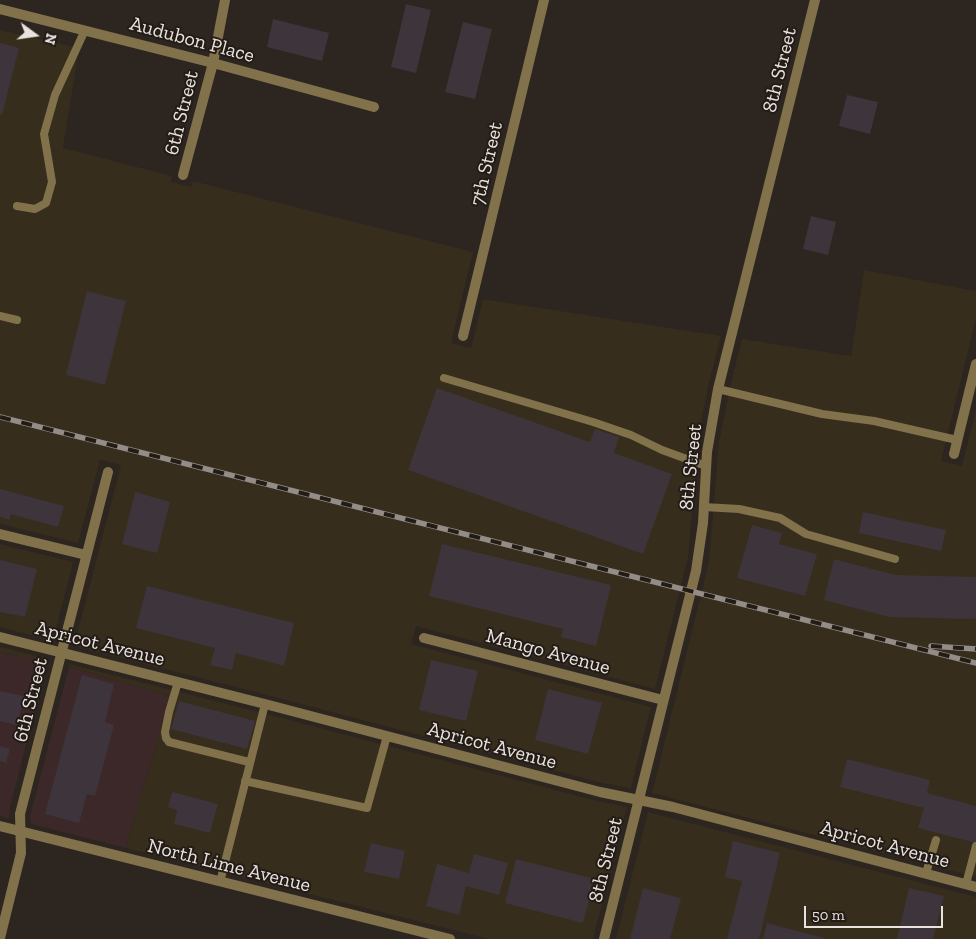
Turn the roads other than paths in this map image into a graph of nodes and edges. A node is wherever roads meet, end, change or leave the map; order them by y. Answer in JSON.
{"nodes":[{"id":1,"x":225,"y":0,"type":"edge"},
{"id":2,"x":544,"y":0,"type":"edge"},
{"id":3,"x":816,"y":0,"type":"edge"},
{"id":4,"x":0,"y":10,"type":"edge"},
{"id":5,"x":85,"y":30,"type":"junction"},
{"id":6,"x":212,"y":62,"type":"junction"},
{"id":7,"x":374,"y":107,"type":"dead end"},
{"id":8,"x":184,"y":175,"type":"dead end"},
{"id":9,"x":17,"y":206,"type":"dead end"},
{"id":10,"x":0,"y":316,"type":"edge"},
{"id":11,"x":16,"y":320,"type":"dead end"},
{"id":12,"x":463,"y":336,"type":"dead end"},
{"id":13,"x":976,"y":364,"type":"edge"},
{"id":14,"x":444,"y":378,"type":"dead end"},
{"id":15,"x":718,"y":390,"type":"junction"},
{"id":16,"x":957,"y":440,"type":"junction"},
{"id":17,"x":954,"y":454,"type":"dead end"},
{"id":18,"x":706,"y":466,"type":"junction"},
{"id":19,"x":108,"y":472,"type":"dead end"},
{"id":20,"x":704,"y":507,"type":"junction"},
{"id":21,"x":0,"y":534,"type":"edge"},
{"id":22,"x":86,"y":555,"type":"junction"},
{"id":23,"x":895,"y":559,"type":"dead end"},
{"id":24,"x":0,"y":637,"type":"edge"},
{"id":25,"x":424,"y":638,"type":"dead end"},
{"id":26,"x":61,"y":652,"type":"junction"},
{"id":27,"x":178,"y":682,"type":"junction"},
{"id":28,"x":663,"y":700,"type":"junction"},
{"id":29,"x":265,"y":704,"type":"junction"},
{"id":30,"x":387,"y":736,"type":"junction"},
{"id":31,"x":250,"y":762,"type":"junction"},
{"id":32,"x":245,"y":780,"type":"junction"},
{"id":33,"x":640,"y":800,"type":"junction"},
{"id":34,"x":0,"y":826,"type":"edge"},
{"id":35,"x":20,"y":831,"type":"junction"},
{"id":36,"x":936,"y":840,"type":"dead end"},
{"id":37,"x":976,"y":846,"type":"edge"},
{"id":38,"x":926,"y":873,"type":"junction"},
{"id":39,"x":220,"y":882,"type":"junction"},
{"id":40,"x":971,"y":885,"type":"edge"},
{"id":41,"x":0,"y":938,"type":"edge"},
{"id":42,"x":450,"y":939,"type":"edge"},
{"id":43,"x":604,"y":939,"type":"edge"}],
"edges":[{"from":1,"to":6,"type":"street","name":"6th Street"},
{"from":2,"to":12,"type":"street","name":"7th Street"},
{"from":3,"to":15,"type":"street","name":"8th Street"},
{"from":4,"to":5,"type":"street","name":"Audubon Place"},
{"from":5,"to":6,"type":"street","name":"Audubon Place"},
{"from":5,"to":9,"type":"lane"},
{"from":6,"to":7,"type":"street","name":"Audubon Place"},
{"from":6,"to":8,"type":"street","name":"6th Street"},
{"from":10,"to":11,"type":"lane"},
{"from":13,"to":16,"type":"street"},
{"from":14,"to":18,"type":"lane"},
{"from":15,"to":16,"type":"lane"},
{"from":15,"to":18,"type":"street","name":"8th Street"},
{"from":16,"to":17,"type":"street"},
{"from":18,"to":20,"type":"street","name":"8th Street"},
{"from":19,"to":22,"type":"street","name":"6th Street"},
{"from":20,"to":23,"type":"lane"},
{"from":20,"to":28,"type":"street","name":"8th Street"},
{"from":21,"to":22,"type":"street"},
{"from":22,"to":26,"type":"street","name":"6th Street"},
{"from":24,"to":26,"type":"street","name":"Apricot Avenue"},
{"from":25,"to":28,"type":"street","name":"Mango Avenue"},
{"from":26,"to":27,"type":"street","name":"Apricot Avenue"},
{"from":26,"to":35,"type":"street","name":"6th Street"},
{"from":27,"to":29,"type":"street","name":"Apricot Avenue"},
{"from":27,"to":31,"type":"lane"},
{"from":28,"to":33,"type":"street","name":"8th Street"},
{"from":29,"to":30,"type":"street","name":"Apricot Avenue"},
{"from":29,"to":31,"type":"lane"},
{"from":30,"to":32,"type":"lane"},
{"from":30,"to":33,"type":"street","name":"Apricot Avenue"},
{"from":31,"to":32,"type":"lane"},
{"from":32,"to":39,"type":"lane"},
{"from":33,"to":38,"type":"street","name":"Apricot Avenue"},
{"from":33,"to":43,"type":"street","name":"8th Street"},
{"from":34,"to":35,"type":"street","name":"North Lime Avenue"},
{"from":35,"to":39,"type":"street","name":"North Lime Avenue"},
{"from":35,"to":41,"type":"street","name":"6th Street"},
{"from":36,"to":38,"type":"lane"},
{"from":37,"to":40,"type":"lane"},
{"from":38,"to":40,"type":"street","name":"Apricot Avenue"},
{"from":39,"to":42,"type":"street","name":"North Lime Avenue"}]}
